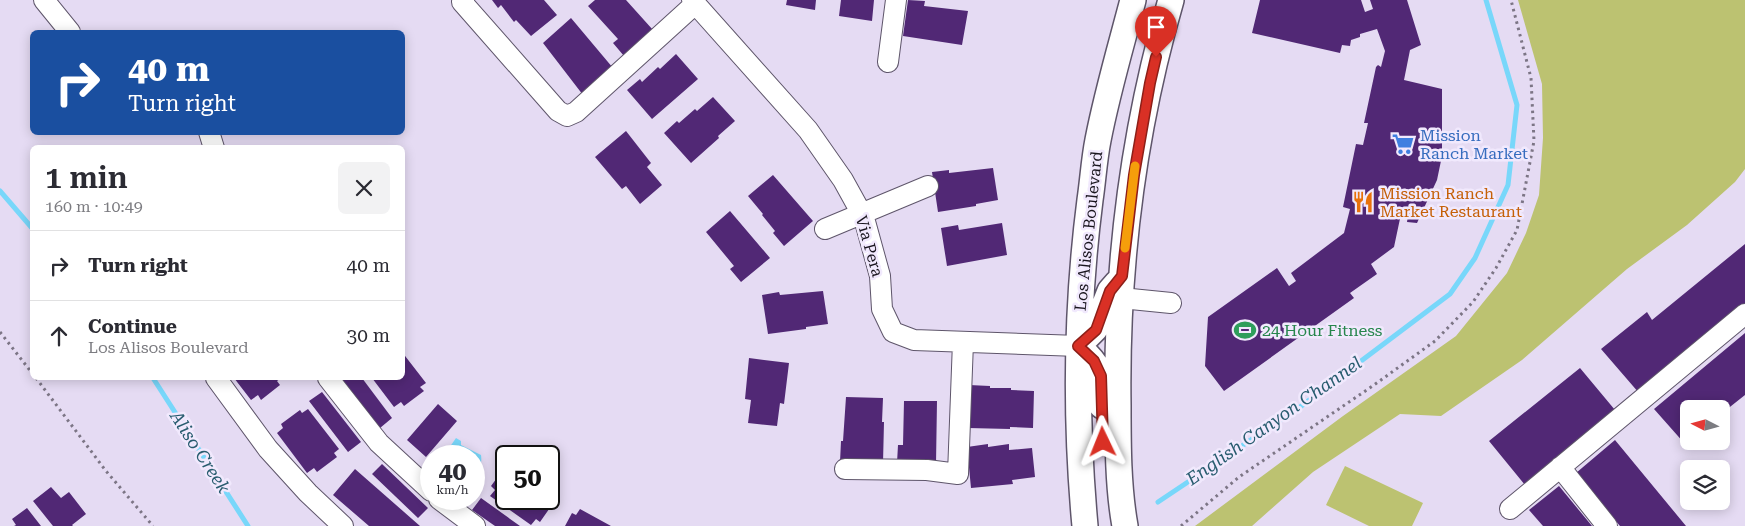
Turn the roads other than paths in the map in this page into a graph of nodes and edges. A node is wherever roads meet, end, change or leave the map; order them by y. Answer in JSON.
{"nodes":[{"id":1,"x":44,"y":0,"type":"edge"},
{"id":2,"x":464,"y":0,"type":"edge"},
{"id":3,"x":896,"y":0,"type":"edge"},
{"id":4,"x":1133,"y":0,"type":"edge"},
{"id":5,"x":1171,"y":0,"type":"edge"},
{"id":6,"x":694,"y":2,"type":"edge"},
{"id":7,"x":68,"y":30,"type":"edge"},
{"id":8,"x":888,"y":62,"type":"dead end"},
{"id":9,"x":928,"y":186,"type":"dead end"},
{"id":10,"x":862,"y":214,"type":"junction"},
{"id":11,"x":825,"y":230,"type":"dead end"},
{"id":12,"x":1121,"y":287,"type":"junction"},
{"id":13,"x":1172,"y":303,"type":"dead end"},
{"id":14,"x":1745,"y":314,"type":"edge"},
{"id":15,"x":963,"y":342,"type":"junction"},
{"id":16,"x":1078,"y":346,"type":"junction"},
{"id":17,"x":217,"y":380,"type":"edge"},
{"id":18,"x":330,"y":380,"type":"edge"},
{"id":19,"x":1560,"y":467,"type":"junction"},
{"id":20,"x":845,"y":469,"type":"dead end"},
{"id":21,"x":420,"y":481,"type":"edge"},
{"id":22,"x":1510,"y":509,"type":"dead end"},
{"id":23,"x":454,"y":510,"type":"edge"},
{"id":24,"x":1123,"y":515,"type":"edge"},
{"id":25,"x":344,"y":526,"type":"edge"},
{"id":26,"x":475,"y":526,"type":"edge"},
{"id":27,"x":1085,"y":526,"type":"edge"},
{"id":28,"x":1607,"y":526,"type":"edge"}],
"edges":[{"from":1,"to":7,"type":"street"},
{"from":2,"to":6,"type":"street"},
{"from":3,"to":8,"type":"street"},
{"from":4,"to":16,"type":"main road","name":"Los Alisos Boulevard"},
{"from":5,"to":12,"type":"main road"},
{"from":6,"to":10,"type":"street","name":"Via Pera"},
{"from":9,"to":10,"type":"street"},
{"from":10,"to":11,"type":"street"},
{"from":10,"to":15,"type":"street","name":"Via Pera"},
{"from":12,"to":13,"type":"street"},
{"from":12,"to":16,"type":"main road"},
{"from":12,"to":24,"type":"main road"},
{"from":14,"to":19,"type":"street"},
{"from":15,"to":16,"type":"street","name":"Via Pera"},
{"from":15,"to":20,"type":"street"},
{"from":16,"to":24,"type":"main road"},
{"from":16,"to":27,"type":"main road","name":"Los Alisos Boulevard"},
{"from":17,"to":25,"type":"street"},
{"from":18,"to":21,"type":"street"},
{"from":19,"to":22,"type":"street"},
{"from":19,"to":28,"type":"street"},
{"from":23,"to":26,"type":"street"}]}
